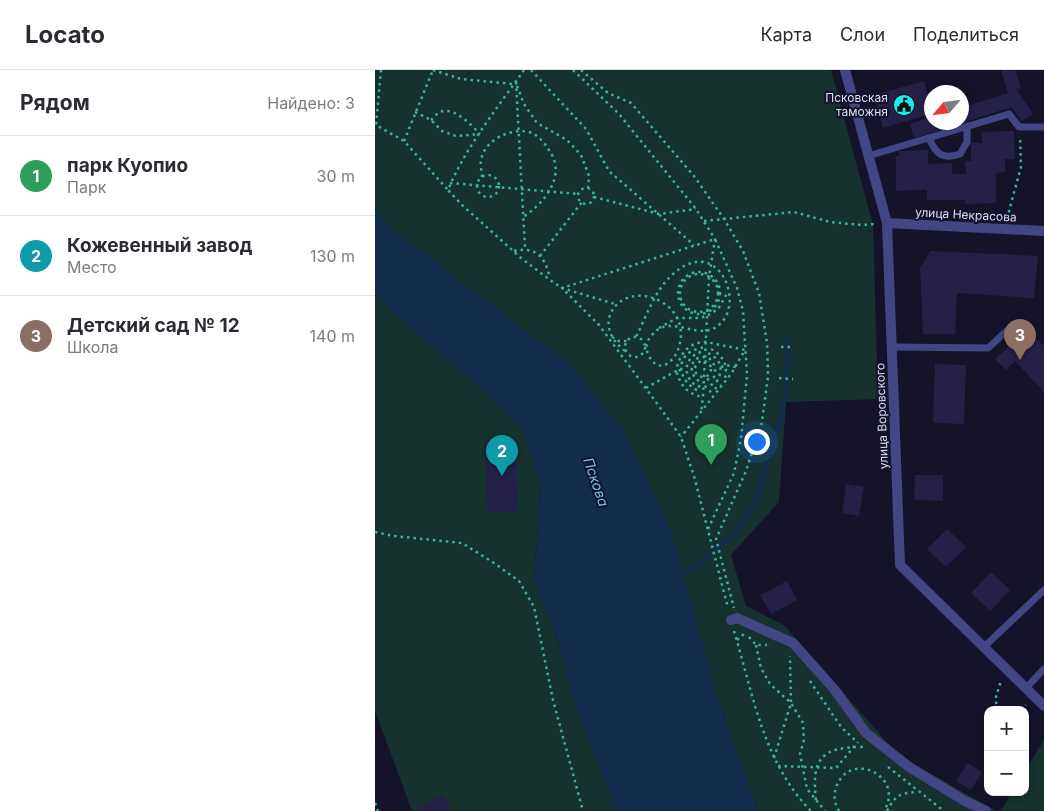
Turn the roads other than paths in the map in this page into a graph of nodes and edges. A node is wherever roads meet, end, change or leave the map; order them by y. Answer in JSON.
{"nodes":[{"id":1,"x":845,"y":70,"type":"edge"},
{"id":2,"x":969,"y":125,"type":"edge"},
{"id":3,"x":1044,"y":128,"type":"edge"},
{"id":4,"x":954,"y":130,"type":"edge"},
{"id":5,"x":967,"y":130,"type":"edge"},
{"id":6,"x":929,"y":138,"type":"junction"},
{"id":7,"x":868,"y":156,"type":"junction"},
{"id":8,"x":884,"y":223,"type":"junction"},
{"id":9,"x":1044,"y":231,"type":"edge"},
{"id":10,"x":1013,"y":325,"type":"dead end"},
{"id":11,"x":891,"y":346,"type":"junction"},
{"id":12,"x":1044,"y":590,"type":"edge"},
{"id":13,"x":734,"y":619,"type":"road end"},
{"id":14,"x":984,"y":647,"type":"junction"},
{"id":15,"x":1044,"y":669,"type":"edge"},
{"id":16,"x":1026,"y":688,"type":"junction"},
{"id":17,"x":1044,"y":706,"type":"edge"},
{"id":18,"x":986,"y":811,"type":"edge"}],
"edges":[{"from":1,"to":7,"type":"street","name":"улица Воровского"},
{"from":2,"to":3,"type":"lane"},
{"from":4,"to":6,"type":"lane"},
{"from":5,"to":6,"type":"lane"},
{"from":6,"to":7,"type":"lane"},
{"from":7,"to":8,"type":"street","name":"улица Воровского"},
{"from":8,"to":9,"type":"street","name":"улица Некрасова"},
{"from":8,"to":11,"type":"street","name":"улица Воровского"},
{"from":10,"to":11,"type":"lane"},
{"from":11,"to":14,"type":"street","name":"улица Воровского"},
{"from":12,"to":14,"type":"lane"},
{"from":13,"to":18,"type":"street"},
{"from":14,"to":16,"type":"street","name":"улица Воровского"},
{"from":15,"to":16,"type":"lane"},
{"from":16,"to":17,"type":"street","name":"улица Воровского"}]}
